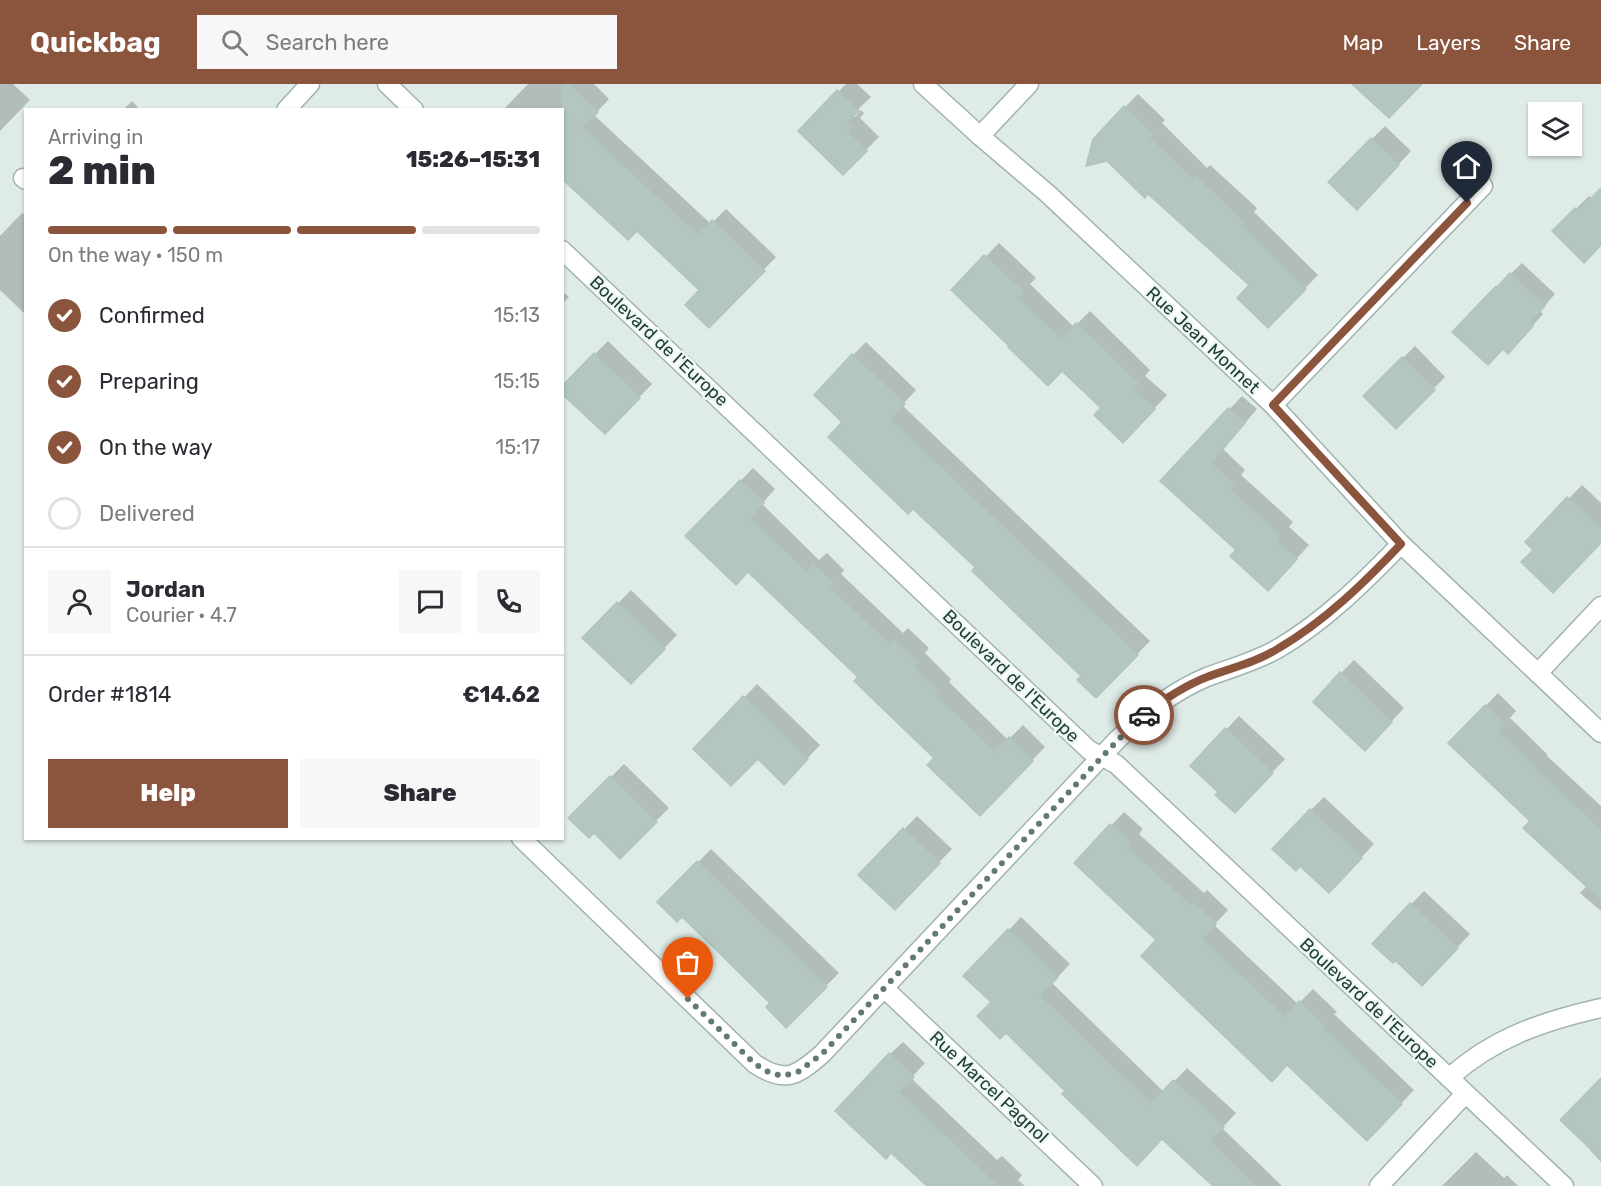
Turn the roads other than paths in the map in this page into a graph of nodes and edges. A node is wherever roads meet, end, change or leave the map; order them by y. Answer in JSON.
{"nodes":[{"id":1,"x":310,"y":84,"type":"edge"},
{"id":2,"x":387,"y":84,"type":"edge"},
{"id":3,"x":923,"y":84,"type":"edge"},
{"id":4,"x":1029,"y":84,"type":"edge"},
{"id":5,"x":288,"y":108,"type":"edge"},
{"id":6,"x":412,"y":108,"type":"edge"},
{"id":7,"x":980,"y":136,"type":"junction"},
{"id":8,"x":1483,"y":186,"type":"dead end"},
{"id":9,"x":564,"y":252,"type":"edge"},
{"id":10,"x":1273,"y":405,"type":"junction"},
{"id":11,"x":1401,"y":544,"type":"junction"},
{"id":12,"x":1601,"y":606,"type":"edge"},
{"id":13,"x":1538,"y":673,"type":"junction"},
{"id":14,"x":1601,"y":733,"type":"edge"},
{"id":15,"x":1102,"y":756,"type":"junction"},
{"id":16,"x":523,"y":840,"type":"edge"},
{"id":17,"x":884,"y":988,"type":"junction"},
{"id":18,"x":1601,"y":1008,"type":"edge"},
{"id":19,"x":1449,"y":1078,"type":"junction"},
{"id":20,"x":1465,"y":1094,"type":"junction"},
{"id":21,"x":1093,"y":1186,"type":"edge"},
{"id":22,"x":1379,"y":1186,"type":"edge"},
{"id":23,"x":1564,"y":1186,"type":"edge"}],
"edges":[{"from":1,"to":5,"type":"street"},
{"from":2,"to":6,"type":"street"},
{"from":3,"to":7,"type":"street","name":"Rue Jean Monnet"},
{"from":4,"to":7,"type":"street"},
{"from":7,"to":10,"type":"street","name":"Rue Jean Monnet"},
{"from":8,"to":10,"type":"street"},
{"from":9,"to":15,"type":"street","name":"Boulevard de l'Europe"},
{"from":10,"to":11,"type":"street","name":"Rue Jean Monnet"},
{"from":11,"to":13,"type":"street","name":"Rue Jean Monnet"},
{"from":11,"to":15,"type":"street"},
{"from":12,"to":13,"type":"street"},
{"from":13,"to":14,"type":"street","name":"Rue Jean Monnet"},
{"from":15,"to":17,"type":"street"},
{"from":15,"to":19,"type":"street","name":"Boulevard de l'Europe"},
{"from":16,"to":17,"type":"street"},
{"from":17,"to":21,"type":"street","name":"Rue Marcel Pagnol"},
{"from":18,"to":19,"type":"street"},
{"from":19,"to":20,"type":"street","name":"Boulevard de l'Europe"},
{"from":20,"to":22,"type":"street"},
{"from":20,"to":23,"type":"street","name":"Boulevard de l'Europe"}]}
